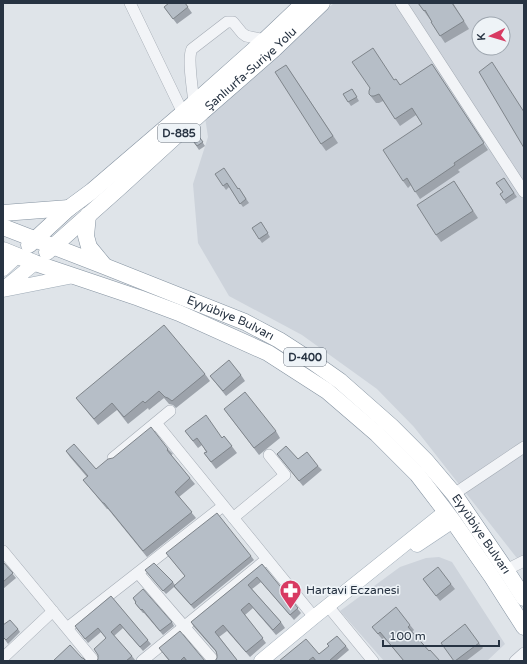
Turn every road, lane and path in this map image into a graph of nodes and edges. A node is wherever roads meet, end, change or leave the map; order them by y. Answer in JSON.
{"nodes":[{"id":1,"x":130,"y":3,"type":"edge"},
{"id":2,"x":304,"y":3,"type":"edge"},
{"id":3,"x":322,"y":3,"type":"edge"},
{"id":4,"x":401,"y":3,"type":"edge"},
{"id":5,"x":265,"y":40,"type":"junction"},
{"id":6,"x":189,"y":108,"type":"junction"},
{"id":7,"x":524,"y":192,"type":"edge"},
{"id":8,"x":69,"y":208,"type":"junction"},
{"id":9,"x":3,"y":213,"type":"edge"},
{"id":10,"x":88,"y":215,"type":"junction"},
{"id":11,"x":3,"y":227,"type":"edge"},
{"id":12,"x":35,"y":239,"type":"junction"},
{"id":13,"x":53,"y":246,"type":"junction"},
{"id":14,"x":10,"y":253,"type":"edge"},
{"id":15,"x":35,"y":263,"type":"junction"},
{"id":16,"x":104,"y":266,"type":"junction"},
{"id":17,"x":3,"y":268,"type":"edge"},
{"id":18,"x":74,"y":276,"type":"junction"},
{"id":19,"x":3,"y":290,"type":"edge"},
{"id":20,"x":170,"y":411,"type":"dead end"},
{"id":21,"x":156,"y":424,"type":"junction"},
{"id":22,"x":524,"y":447,"type":"edge"},
{"id":23,"x":269,"y":455,"type":"dead end"},
{"id":24,"x":113,"y":458,"type":"edge"},
{"id":25,"x":454,"y":494,"type":"junction"},
{"id":26,"x":223,"y":506,"type":"junction"},
{"id":27,"x":449,"y":516,"type":"junction"},
{"id":28,"x":232,"y":518,"type":"junction"},
{"id":29,"x":3,"y":551,"type":"edge"},
{"id":30,"x":267,"y":559,"type":"junction"},
{"id":31,"x":524,"y":561,"type":"edge"},
{"id":32,"x":506,"y":570,"type":"junction"},
{"id":33,"x":138,"y":573,"type":"junction"},
{"id":34,"x":524,"y":598,"type":"edge"},
{"id":35,"x":53,"y":611,"type":"junction"},
{"id":36,"x":332,"y":611,"type":"junction"},
{"id":37,"x":314,"y":617,"type":"junction"},
{"id":38,"x":184,"y":626,"type":"junction"},
{"id":39,"x":524,"y":627,"type":"edge"},
{"id":40,"x":67,"y":628,"type":"junction"},
{"id":41,"x":3,"y":658,"type":"edge"},
{"id":42,"x":94,"y":661,"type":"edge"},
{"id":43,"x":142,"y":661,"type":"edge"},
{"id":44,"x":214,"y":661,"type":"edge"},
{"id":45,"x":261,"y":661,"type":"edge"},
{"id":46,"x":274,"y":661,"type":"edge"},
{"id":47,"x":373,"y":661,"type":"edge"}],
"edges":[{"from":1,"to":6,"type":"street"},
{"from":2,"to":5,"type":"highway","name":"Şanlıurfa-Suriye Yolu","number":"D-885"},
{"from":3,"to":10,"type":"highway","name":"Şanlıurfa-Suriye Yolu","number":"D-885"},
{"from":4,"to":7,"type":"street"},
{"from":5,"to":6,"type":"highway","name":"Şanlıurfa-Suriye Yolu","number":"D-885"},
{"from":5,"to":6,"type":"street"},
{"from":6,"to":8,"type":"highway","name":"Şanlıurfa-Suriye Yolu","number":"D-885"},
{"from":8,"to":9,"type":"highway"},
{"from":8,"to":12,"type":"highway","name":"Şanlıurfa-Suriye Yolu"},
{"from":10,"to":13,"type":"highway","name":"Şanlıurfa-Suriye Yolu","number":"D-885"},
{"from":10,"to":16,"type":"highway"},
{"from":11,"to":12,"type":"highway","name":"Eyyübiye Bulvarı","number":"D-400"},
{"from":12,"to":13,"type":"highway","name":"Eyyübiye Bulvarı","number":"D-400"},
{"from":12,"to":14,"type":"highway","name":"Şanlıurfa-Suriye Yolu"},
{"from":13,"to":15,"type":"highway","name":"Şanlıurfa-Suriye Yolu","number":"D-885"},
{"from":13,"to":16,"type":"highway","name":"Eyyübiye Bulvarı","number":"D-400"},
{"from":14,"to":15,"type":"highway","number":"D-400"},
{"from":14,"to":17,"type":"main road"},
{"from":15,"to":18,"type":"highway","name":"Eyyübiye Bulvarı","number":"D-400"},
{"from":15,"to":19,"type":"main road"},
{"from":16,"to":25,"type":"highway","name":"Eyyübiye Bulvarı","number":"D-400"},
{"from":18,"to":19,"type":"main road"},
{"from":18,"to":27,"type":"highway","name":"Eyyübiye Bulvarı","number":"D-400"},
{"from":20,"to":21,"type":"street"},
{"from":21,"to":24,"type":"street"},
{"from":21,"to":26,"type":"street"},
{"from":22,"to":25,"type":"street"},
{"from":23,"to":28,"type":"street"},
{"from":25,"to":32,"type":"highway","name":"Eyyübiye Bulvarı","number":"D-400"},
{"from":26,"to":28,"type":"street"},
{"from":26,"to":33,"type":"street"},
{"from":27,"to":36,"type":"main road"},
{"from":27,"to":37,"type":"main road"},
{"from":27,"to":39,"type":"highway","name":"Eyyübiye Bulvarı","number":"D-400"},
{"from":28,"to":30,"type":"street"},
{"from":29,"to":35,"type":"street"},
{"from":30,"to":37,"type":"street"},
{"from":30,"to":38,"type":"street"},
{"from":31,"to":32,"type":"street"},
{"from":32,"to":34,"type":"highway","name":"Eyyübiye Bulvarı","number":"D-400"},
{"from":33,"to":38,"type":"street"},
{"from":33,"to":40,"type":"street"},
{"from":35,"to":40,"type":"street"},
{"from":35,"to":41,"type":"street"},
{"from":36,"to":46,"type":"main road"},
{"from":36,"to":47,"type":"street"},
{"from":37,"to":45,"type":"main road"},
{"from":38,"to":43,"type":"street"},
{"from":38,"to":44,"type":"street"},
{"from":40,"to":42,"type":"street"}]}
